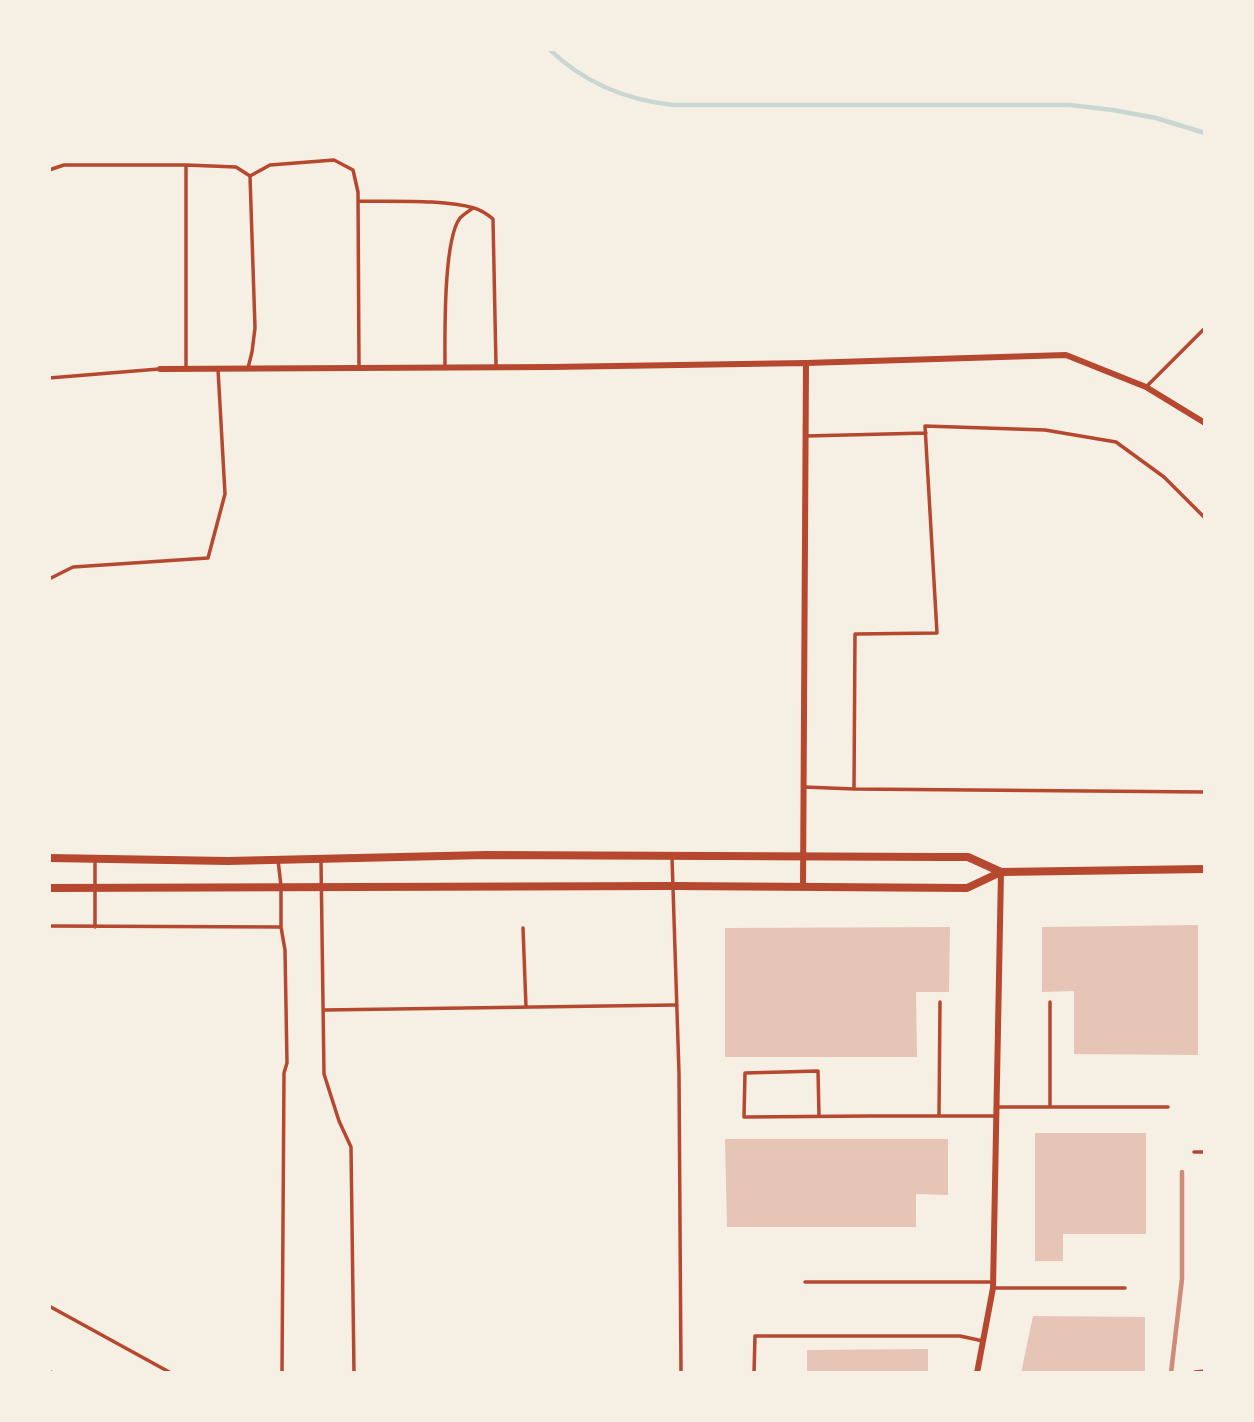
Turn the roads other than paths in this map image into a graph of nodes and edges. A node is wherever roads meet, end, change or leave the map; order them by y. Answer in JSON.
{"nodes":[{"id":1,"x":186,"y":165,"type":"junction"},
{"id":2,"x":49,"y":170,"type":"edge"},
{"id":3,"x":250,"y":176,"type":"junction"},
{"id":4,"x":358,"y":201,"type":"junction"},
{"id":5,"x":473,"y":208,"type":"junction"},
{"id":6,"x":1205,"y":328,"type":"edge"},
{"id":7,"x":806,"y":363,"type":"junction"},
{"id":8,"x":445,"y":367,"type":"junction"},
{"id":9,"x":496,"y":367,"type":"junction"},
{"id":10,"x":248,"y":368,"type":"junction"},
{"id":11,"x":359,"y":368,"type":"junction"},
{"id":12,"x":160,"y":369,"type":"joint"},
{"id":13,"x":186,"y":369,"type":"junction"},
{"id":14,"x":218,"y":369,"type":"junction"},
{"id":15,"x":49,"y":377,"type":"edge"},
{"id":16,"x":1146,"y":387,"type":"junction"},
{"id":17,"x":1205,"y":423,"type":"edge"},
{"id":18,"x":926,"y":433,"type":"junction"},
{"id":19,"x":806,"y":436,"type":"junction"},
{"id":20,"x":1205,"y":518,"type":"edge"},
{"id":21,"x":49,"y":579,"type":"edge"},
{"id":22,"x":804,"y":787,"type":"junction"},
{"id":23,"x":854,"y":789,"type":"junction"},
{"id":24,"x":1205,"y":792,"type":"edge"},
{"id":25,"x":672,"y":856,"type":"junction"},
{"id":26,"x":49,"y":858,"type":"edge"},
{"id":27,"x":804,"y":858,"type":"junction"},
{"id":28,"x":95,"y":859,"type":"junction"},
{"id":29,"x":321,"y":859,"type":"junction"},
{"id":30,"x":278,"y":860,"type":"junction"},
{"id":31,"x":1205,"y":869,"type":"edge"},
{"id":32,"x":1001,"y":872,"type":"junction"},
{"id":33,"x":281,"y":886,"type":"junction"},
{"id":34,"x":672,"y":886,"type":"junction"},
{"id":35,"x":322,"y":887,"type":"junction"},
{"id":36,"x":803,"y":887,"type":"junction"},
{"id":37,"x":49,"y":888,"type":"edge"},
{"id":38,"x":95,"y":889,"type":"junction"},
{"id":39,"x":49,"y":926,"type":"edge"},
{"id":40,"x":95,"y":926,"type":"junction"},
{"id":41,"x":281,"y":927,"type":"junction"},
{"id":42,"x":523,"y":928,"type":"dead end"},
{"id":43,"x":940,"y":1002,"type":"dead end"},
{"id":44,"x":1050,"y":1002,"type":"dead end"},
{"id":45,"x":676,"y":1004,"type":"junction"},
{"id":46,"x":526,"y":1007,"type":"junction"},
{"id":47,"x":324,"y":1010,"type":"junction"},
{"id":48,"x":996,"y":1107,"type":"junction"},
{"id":49,"x":1050,"y":1107,"type":"junction"},
{"id":50,"x":1168,"y":1107,"type":"dead end"},
{"id":51,"x":819,"y":1116,"type":"junction"},
{"id":52,"x":939,"y":1116,"type":"junction"},
{"id":53,"x":995,"y":1116,"type":"junction"},
{"id":54,"x":1194,"y":1152,"type":"dead end"},
{"id":55,"x":1205,"y":1152,"type":"edge"},
{"id":56,"x":805,"y":1282,"type":"dead end"},
{"id":57,"x":993,"y":1285,"type":"junction"},
{"id":58,"x":1125,"y":1288,"type":"dead end"},
{"id":59,"x":49,"y":1306,"type":"edge"},
{"id":60,"x":983,"y":1341,"type":"junction"},
{"id":61,"x":1205,"y":1371,"type":"edge"},
{"id":62,"x":1195,"y":1372,"type":"edge"},
{"id":63,"x":171,"y":1373,"type":"edge"},
{"id":64,"x":282,"y":1373,"type":"edge"},
{"id":65,"x":354,"y":1373,"type":"edge"},
{"id":66,"x":681,"y":1373,"type":"edge"},
{"id":67,"x":754,"y":1373,"type":"edge"},
{"id":68,"x":976,"y":1373,"type":"edge"}],
"edges":[{"from":1,"to":2,"type":"lane"},
{"from":1,"to":3,"type":"lane"},
{"from":1,"to":13,"type":"lane"},
{"from":3,"to":4,"type":"lane"},
{"from":3,"to":10,"type":"lane"},
{"from":4,"to":5,"type":"lane"},
{"from":4,"to":11,"type":"lane"},
{"from":5,"to":8,"type":"lane"},
{"from":5,"to":9,"type":"lane"},
{"from":6,"to":16,"type":"lane"},
{"from":7,"to":9,"type":"street"},
{"from":7,"to":16,"type":"street"},
{"from":7,"to":19,"type":"street"},
{"from":8,"to":9,"type":"street"},
{"from":8,"to":11,"type":"street"},
{"from":10,"to":11,"type":"street"},
{"from":10,"to":14,"type":"street"},
{"from":12,"to":13,"type":"street"},
{"from":12,"to":15,"type":"lane"},
{"from":13,"to":14,"type":"street"},
{"from":14,"to":21,"type":"lane"},
{"from":16,"to":17,"type":"street"},
{"from":18,"to":19,"type":"lane"},
{"from":18,"to":20,"type":"lane"},
{"from":18,"to":23,"type":"lane"},
{"from":19,"to":22,"type":"street"},
{"from":22,"to":23,"type":"lane"},
{"from":22,"to":27,"type":"street"},
{"from":23,"to":24,"type":"lane"},
{"from":25,"to":27,"type":"street"},
{"from":25,"to":29,"type":"street"},
{"from":25,"to":34,"type":"lane"},
{"from":26,"to":28,"type":"street"},
{"from":27,"to":32,"type":"street"},
{"from":27,"to":36,"type":"street"},
{"from":28,"to":30,"type":"street"},
{"from":28,"to":38,"type":"lane"},
{"from":29,"to":30,"type":"street"},
{"from":29,"to":35,"type":"lane"},
{"from":30,"to":33,"type":"lane"},
{"from":31,"to":32,"type":"street"},
{"from":32,"to":36,"type":"street"},
{"from":32,"to":48,"type":"street"},
{"from":33,"to":35,"type":"street"},
{"from":33,"to":38,"type":"street"},
{"from":33,"to":41,"type":"lane"},
{"from":34,"to":35,"type":"street"},
{"from":34,"to":36,"type":"street"},
{"from":34,"to":45,"type":"lane"},
{"from":35,"to":47,"type":"lane"},
{"from":37,"to":38,"type":"street"},
{"from":38,"to":40,"type":"lane"},
{"from":39,"to":40,"type":"lane"},
{"from":40,"to":41,"type":"lane"},
{"from":41,"to":64,"type":"lane"},
{"from":42,"to":46,"type":"lane"},
{"from":43,"to":52,"type":"lane"},
{"from":44,"to":49,"type":"lane"},
{"from":45,"to":46,"type":"lane"},
{"from":45,"to":66,"type":"lane"},
{"from":46,"to":47,"type":"lane"},
{"from":47,"to":65,"type":"lane"},
{"from":48,"to":49,"type":"lane"},
{"from":48,"to":53,"type":"street"},
{"from":49,"to":50,"type":"lane"},
{"from":51,"to":51,"type":"lane"},
{"from":51,"to":52,"type":"lane"},
{"from":52,"to":53,"type":"lane"},
{"from":53,"to":57,"type":"street"},
{"from":54,"to":55,"type":"lane"},
{"from":56,"to":57,"type":"lane"},
{"from":57,"to":58,"type":"lane"},
{"from":57,"to":60,"type":"street"},
{"from":59,"to":63,"type":"lane"},
{"from":60,"to":67,"type":"lane"},
{"from":60,"to":68,"type":"street"},
{"from":61,"to":62,"type":"lane"}]}
